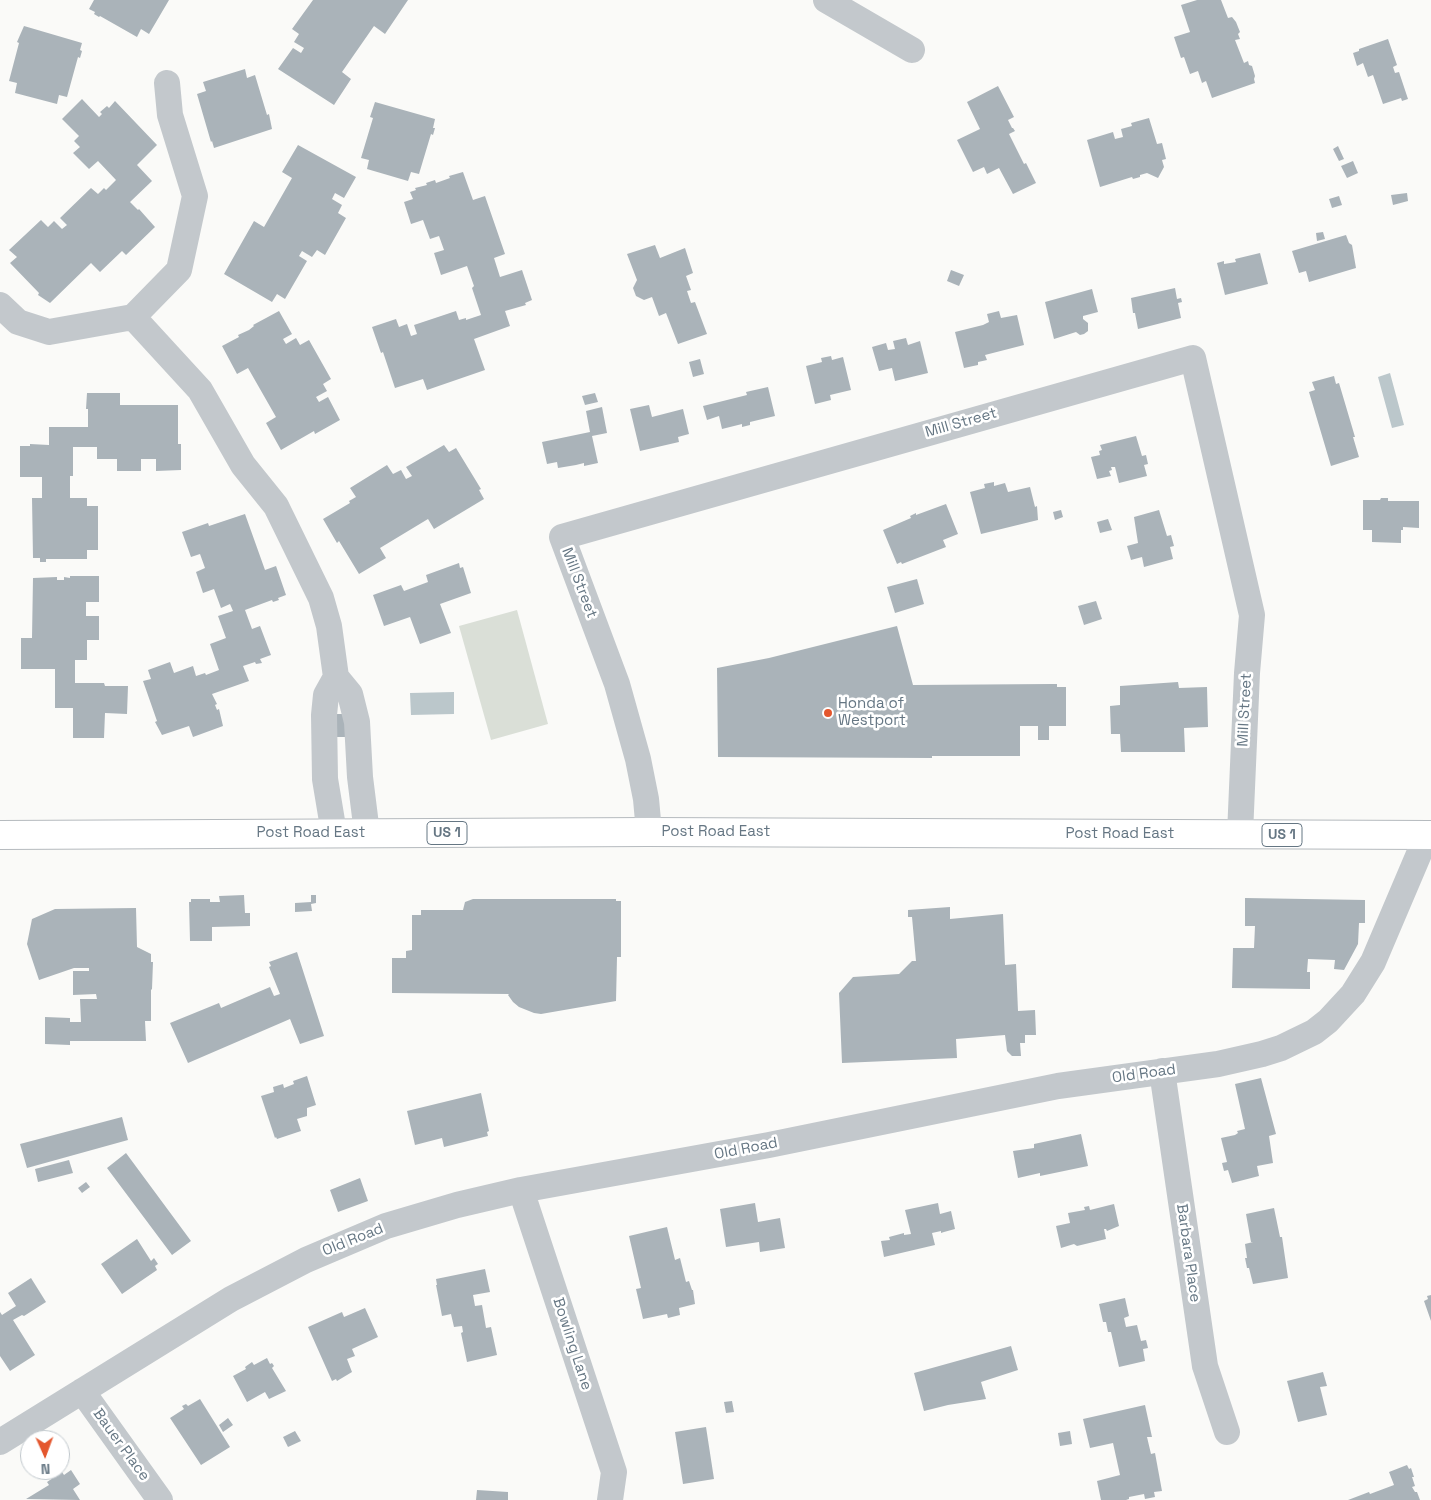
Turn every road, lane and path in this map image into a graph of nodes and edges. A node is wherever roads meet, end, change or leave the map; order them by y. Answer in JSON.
{"nodes":[{"id":1,"x":826,"y":0,"type":"edge"},
{"id":2,"x":912,"y":50,"type":"dead end"},
{"id":3,"x":167,"y":83,"type":"dead end"},
{"id":4,"x":0,"y":305,"type":"edge"},
{"id":5,"x":133,"y":317,"type":"junction"},
{"id":6,"x":336,"y":677,"type":"junction"},
{"id":7,"x":650,"y":832,"type":"junction"},
{"id":8,"x":334,"y":833,"type":"junction"},
{"id":9,"x":367,"y":833,"type":"junction"},
{"id":10,"x":0,"y":834,"type":"edge"},
{"id":11,"x":1240,"y":834,"type":"junction"},
{"id":12,"x":1429,"y":835,"type":"edge"},
{"id":13,"x":1162,"y":1071,"type":"junction"},
{"id":14,"x":521,"y":1190,"type":"junction"},
{"id":15,"x":82,"y":1391,"type":"junction"},
{"id":16,"x":1227,"y":1432,"type":"dead end"},
{"id":17,"x":0,"y":1442,"type":"edge"},
{"id":18,"x":160,"y":1500,"type":"edge"},
{"id":19,"x":610,"y":1500,"type":"edge"}],
"edges":[{"from":1,"to":2,"type":"street"},
{"from":3,"to":5,"type":"street"},
{"from":4,"to":5,"type":"street"},
{"from":5,"to":6,"type":"street"},
{"from":6,"to":8,"type":"street"},
{"from":6,"to":9,"type":"street"},
{"from":7,"to":9,"type":"main road","name":"Post Road East","number":"US 1"},
{"from":7,"to":11,"type":"main road","name":"Post Road East","number":"US 1"},
{"from":7,"to":11,"type":"street","name":"Mill Street"},
{"from":8,"to":9,"type":"main road","name":"Post Road East","number":"US 1"},
{"from":8,"to":10,"type":"main road","name":"Post Road East","number":"US 1"},
{"from":11,"to":12,"type":"main road","name":"Post Road East","number":"US 1"},
{"from":12,"to":13,"type":"street","name":"Old Road"},
{"from":13,"to":14,"type":"street","name":"Old Road"},
{"from":13,"to":16,"type":"street","name":"Barbara Place"},
{"from":14,"to":15,"type":"street","name":"Old Road"},
{"from":14,"to":19,"type":"street","name":"Bowling Lane"},
{"from":15,"to":17,"type":"street","name":"Old Road"},
{"from":15,"to":18,"type":"street","name":"Bauer Place"}]}
